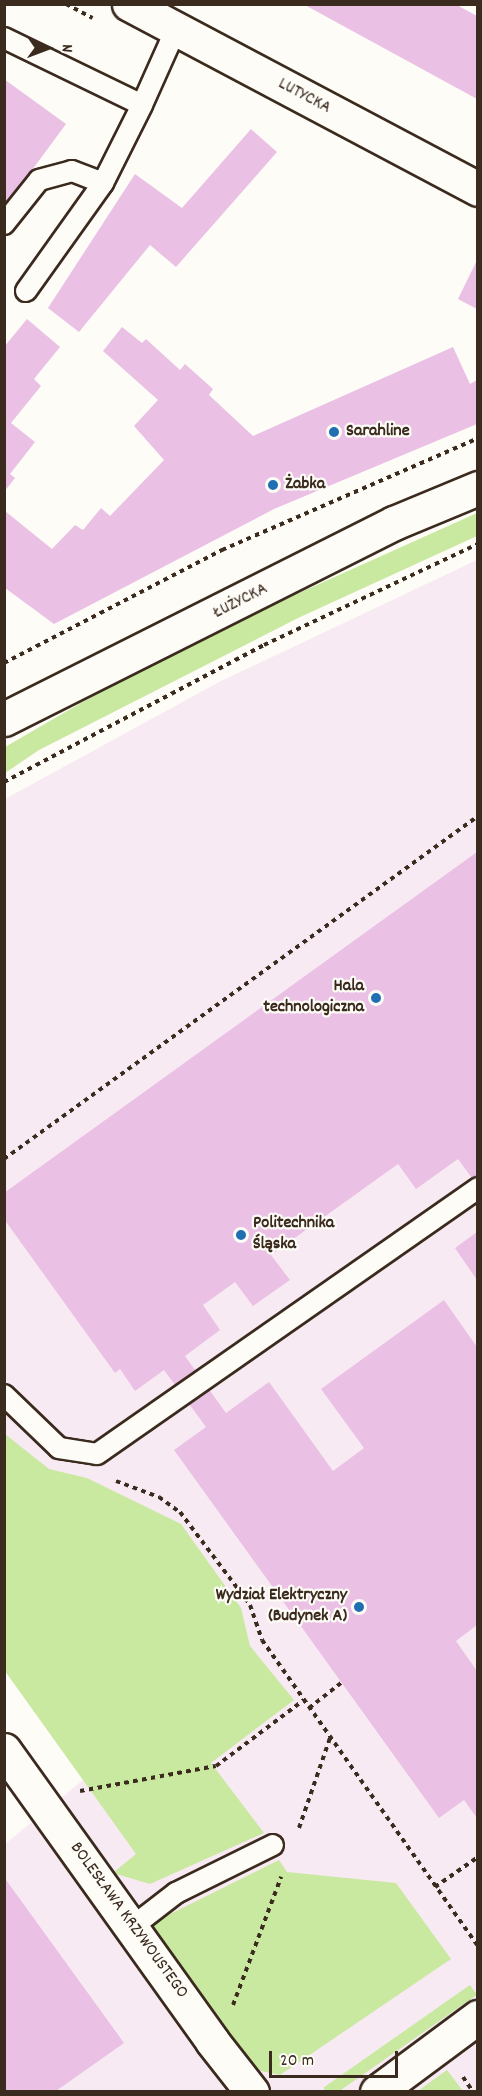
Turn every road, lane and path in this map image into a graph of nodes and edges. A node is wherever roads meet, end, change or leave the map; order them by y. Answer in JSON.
{"nodes":[{"id":1,"x":129,"y":4,"type":"edge"},
{"id":2,"x":176,"y":29,"type":"junction"},
{"id":3,"x":4,"y":38,"type":"edge"},
{"id":4,"x":142,"y":105,"type":"junction"},
{"id":5,"x":104,"y":183,"type":"junction"},
{"id":6,"x":477,"y":189,"type":"edge"},
{"id":7,"x":4,"y":224,"type":"edge"},
{"id":8,"x":27,"y":291,"type":"dead end"},
{"id":9,"x":477,"y":438,"type":"edge"},
{"id":10,"x":477,"y":488,"type":"edge"},
{"id":11,"x":477,"y":544,"type":"edge"},
{"id":12,"x":4,"y":663,"type":"edge"},
{"id":13,"x":4,"y":719,"type":"edge"},
{"id":14,"x":4,"y":782,"type":"edge"},
{"id":15,"x":477,"y":816,"type":"edge"},
{"id":16,"x":4,"y":1159,"type":"edge"},
{"id":17,"x":477,"y":1188,"type":"edge"},
{"id":18,"x":4,"y":1395,"type":"edge"},
{"id":19,"x":104,"y":1476,"type":"dead end"},
{"id":20,"x":341,"y":1683,"type":"dead end"},
{"id":21,"x":304,"y":1700,"type":"junction"},
{"id":22,"x":309,"y":1708,"type":"junction"},
{"id":23,"x":330,"y":1738,"type":"junction"},
{"id":24,"x":4,"y":1750,"type":"edge"},
{"id":25,"x":40,"y":1798,"type":"junction"},
{"id":26,"x":295,"y":1840,"type":"dead end"},
{"id":27,"x":273,"y":1845,"type":"dead end"},
{"id":28,"x":477,"y":1857,"type":"edge"},
{"id":29,"x":282,"y":1873,"type":"dead end"},
{"id":30,"x":435,"y":1887,"type":"junction"},
{"id":31,"x":132,"y":1927,"type":"junction"},
{"id":32,"x":477,"y":1946,"type":"edge"},
{"id":33,"x":477,"y":2018,"type":"edge"},
{"id":34,"x":212,"y":2042,"type":"junction"},
{"id":35,"x":252,"y":2091,"type":"edge"},
{"id":36,"x":377,"y":2091,"type":"edge"}],
"edges":[{"from":1,"to":2,"type":"street","name":"LUTYCKA"},
{"from":2,"to":4,"type":"lane"},
{"from":2,"to":6,"type":"street","name":"LUTYCKA"},
{"from":3,"to":4,"type":"lane"},
{"from":4,"to":5,"type":"lane"},
{"from":5,"to":7,"type":"lane"},
{"from":5,"to":8,"type":"lane"},
{"from":9,"to":12,"type":"path"},
{"from":10,"to":13,"type":"street","name":"ŁUŻYCKA"},
{"from":11,"to":14,"type":"path"},
{"from":15,"to":16,"type":"path"},
{"from":17,"to":18,"type":"lane"},
{"from":19,"to":21,"type":"path"},
{"from":20,"to":22,"type":"path"},
{"from":21,"to":22,"type":"path"},
{"from":21,"to":25,"type":"path"},
{"from":22,"to":23,"type":"path"},
{"from":23,"to":26,"type":"path"},
{"from":23,"to":30,"type":"path"},
{"from":24,"to":25,"type":"street","name":"BOLESŁAWA KRZYWOUSTEGO"},
{"from":25,"to":31,"type":"street","name":"BOLESŁAWA KRZYWOUSTEGO"},
{"from":27,"to":31,"type":"lane"},
{"from":28,"to":30,"type":"path"},
{"from":29,"to":34,"type":"path"},
{"from":30,"to":32,"type":"path"},
{"from":31,"to":34,"type":"street","name":"BOLESŁAWA KRZYWOUSTEGO"},
{"from":33,"to":36,"type":"street"},
{"from":34,"to":35,"type":"street","name":"BOLESŁAWA KRZYWOUSTEGO"}]}
